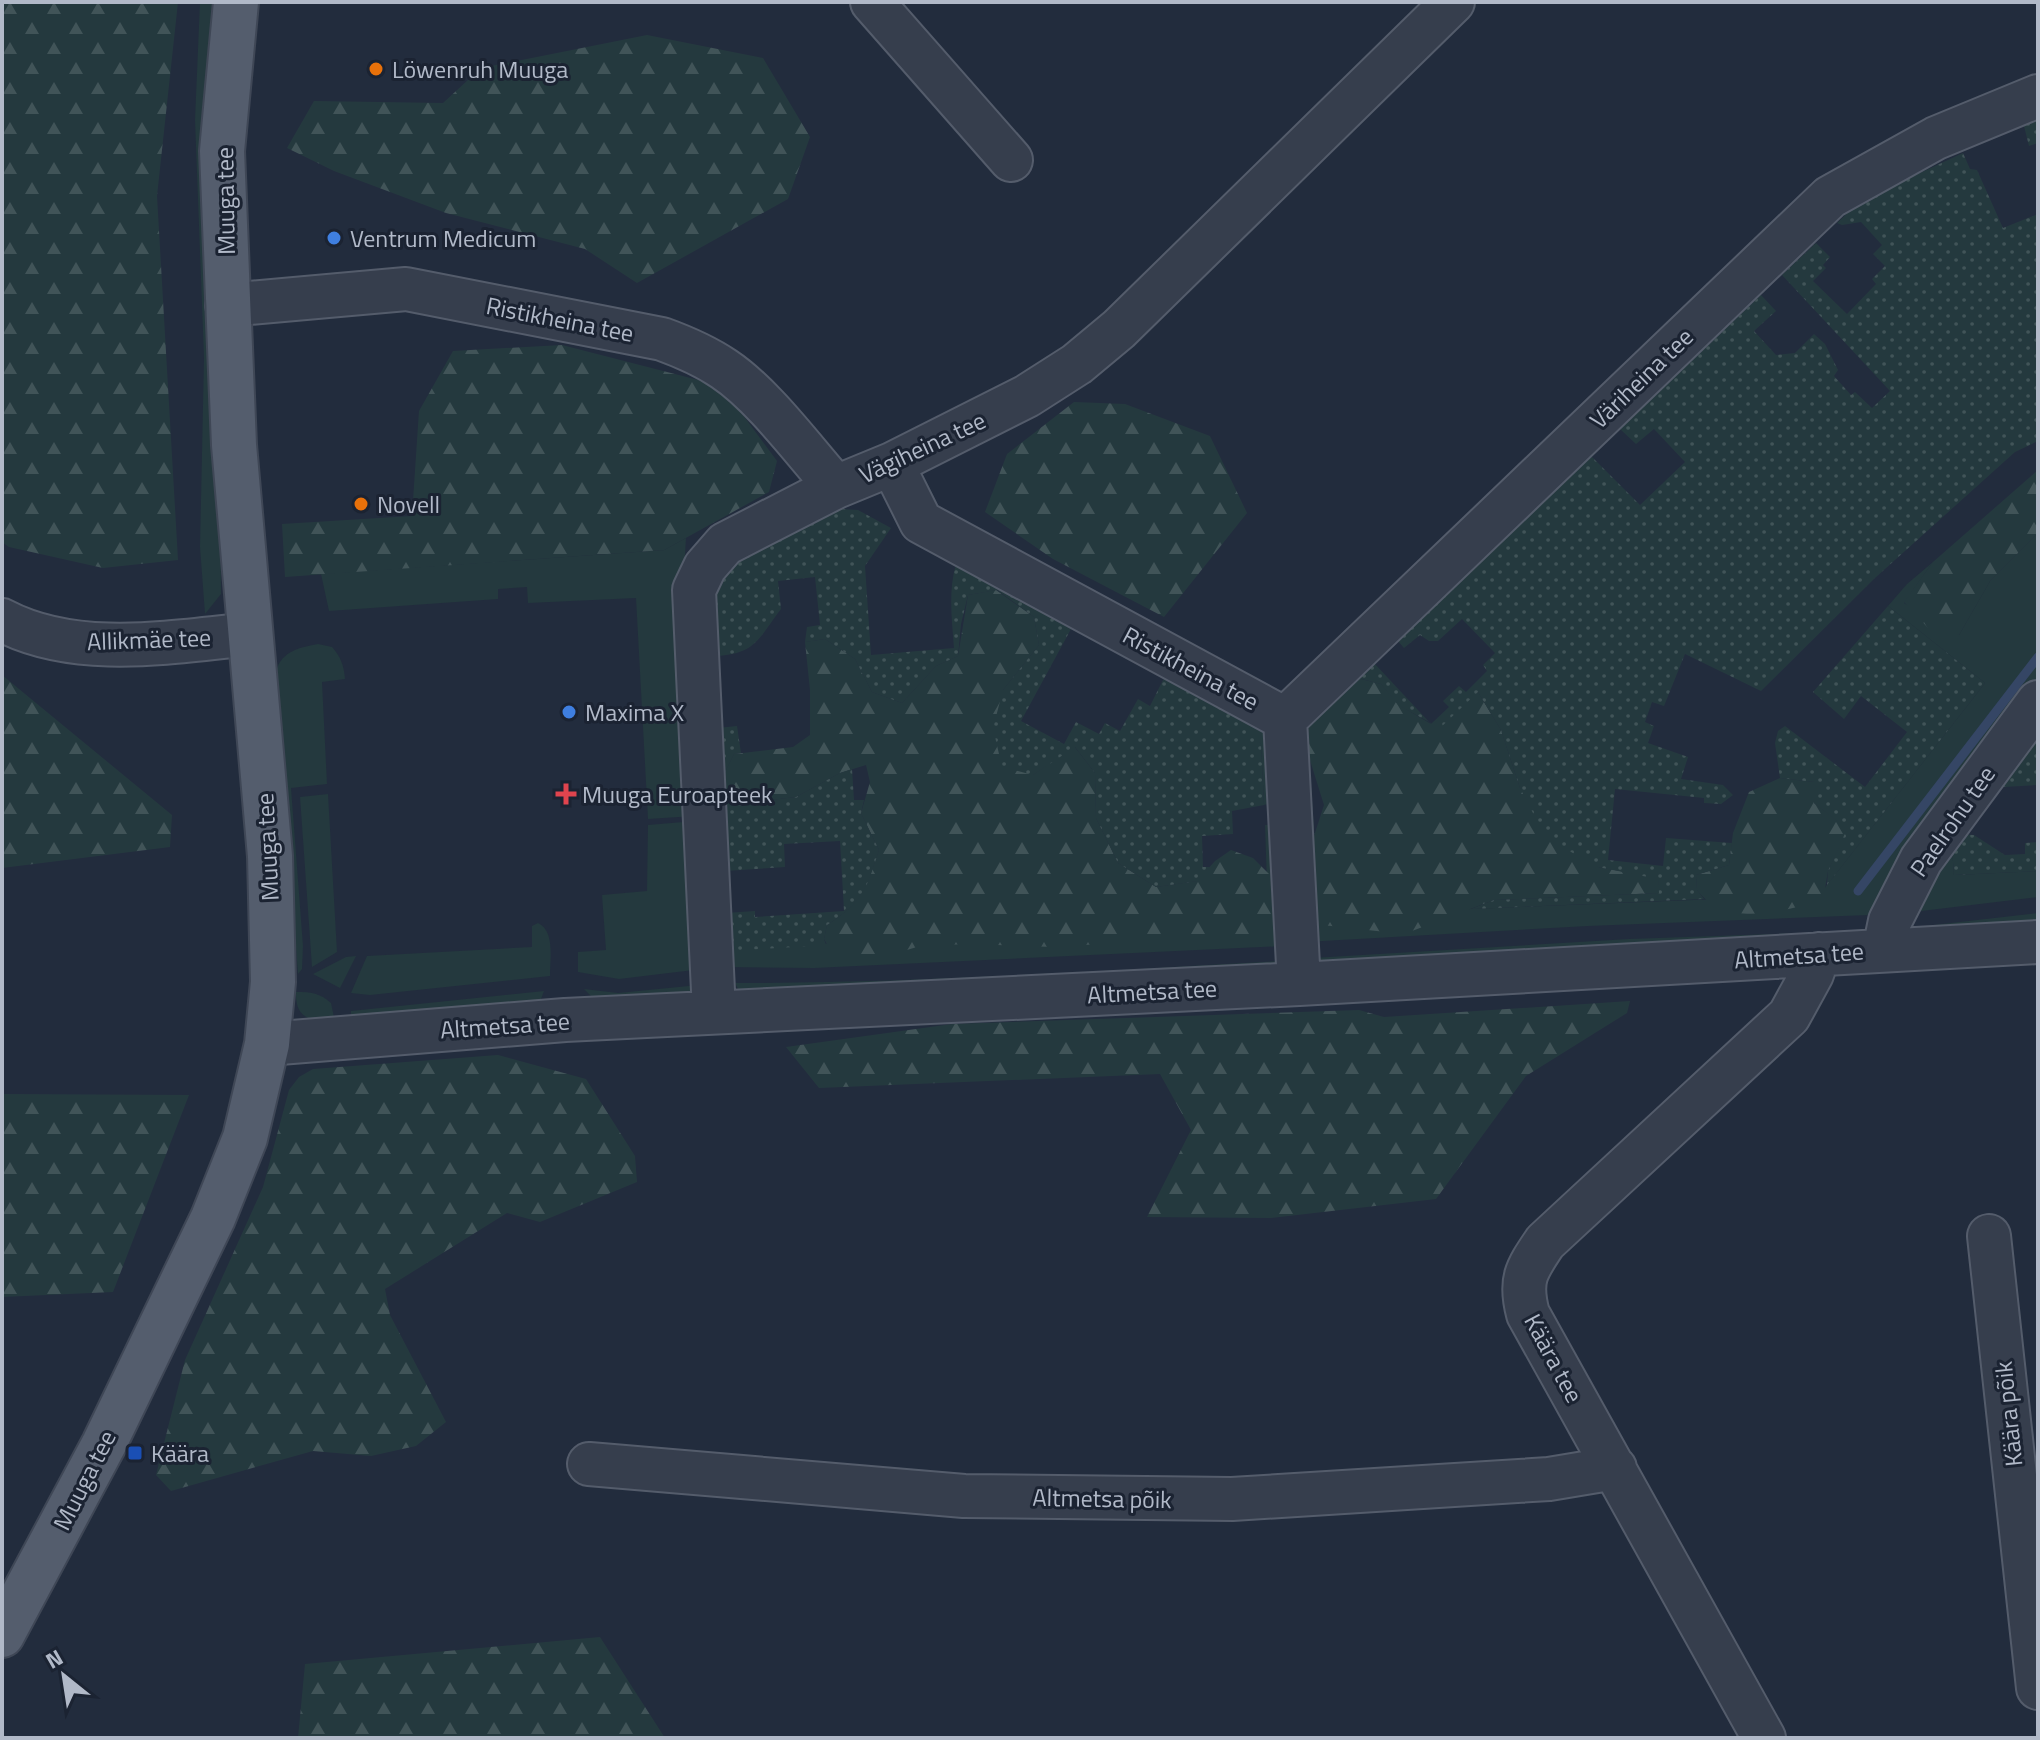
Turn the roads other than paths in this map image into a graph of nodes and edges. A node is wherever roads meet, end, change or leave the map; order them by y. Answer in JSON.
{"nodes":[{"id":1,"x":236,"y":2,"type":"edge"},
{"id":2,"x":872,"y":2,"type":"edge"},
{"id":3,"x":1453,"y":2,"type":"edge"},
{"id":4,"x":2038,"y":96,"type":"edge"},
{"id":5,"x":1011,"y":160,"type":"dead end"},
{"id":6,"x":227,"y":305,"type":"junction"},
{"id":7,"x":892,"y":464,"type":"junction"},
{"id":8,"x":836,"y":487,"type":"junction"},
{"id":9,"x":2,"y":620,"type":"edge"},
{"id":10,"x":251,"y":634,"type":"junction"},
{"id":11,"x":2038,"y":702,"type":"edge"},
{"id":12,"x":1285,"y":719,"type":"junction"},
{"id":13,"x":2038,"y":942,"type":"edge"},
{"id":14,"x":1884,"y":950,"type":"junction"},
{"id":15,"x":1819,"y":954,"type":"junction"},
{"id":16,"x":1299,"y":984,"type":"junction"},
{"id":17,"x":714,"y":1012,"type":"junction"},
{"id":18,"x":267,"y":1044,"type":"junction"},
{"id":19,"x":1989,"y":1236,"type":"dead end"},
{"id":20,"x":589,"y":1464,"type":"dead end"},
{"id":21,"x":1615,"y":1468,"type":"junction"},
{"id":22,"x":2,"y":1635,"type":"edge"},
{"id":23,"x":2038,"y":1688,"type":"edge"},
{"id":24,"x":1764,"y":1738,"type":"edge"}],
"edges":[{"from":1,"to":6,"type":"main road","name":"Muuga tee"},
{"from":2,"to":5,"type":"street"},
{"from":3,"to":7,"type":"street","name":"Vägiheina tee"},
{"from":4,"to":12,"type":"street","name":"Väriheina tee"},
{"from":6,"to":8,"type":"street","name":"Ristikheina tee"},
{"from":6,"to":10,"type":"main road","name":"Muuga tee"},
{"from":7,"to":8,"type":"street","name":"Vägiheina tee"},
{"from":7,"to":12,"type":"street","name":"Ristikheina tee"},
{"from":8,"to":17,"type":"street","name":"Vägiheina tee"},
{"from":9,"to":10,"type":"street","name":"Allikmäe tee"},
{"from":10,"to":18,"type":"main road","name":"Muuga tee"},
{"from":11,"to":14,"type":"street","name":"Paelrohu tee"},
{"from":12,"to":16,"type":"street","name":"Ristikheina tee"},
{"from":13,"to":14,"type":"street","name":"Altmetsa tee"},
{"from":14,"to":15,"type":"street","name":"Altmetsa tee"},
{"from":15,"to":16,"type":"street","name":"Altmetsa tee"},
{"from":15,"to":21,"type":"street","name":"Käära tee"},
{"from":16,"to":17,"type":"street","name":"Altmetsa tee"},
{"from":17,"to":18,"type":"street","name":"Altmetsa tee"},
{"from":18,"to":22,"type":"main road","name":"Muuga tee"},
{"from":19,"to":23,"type":"street","name":"Käära põik"},
{"from":20,"to":21,"type":"street","name":"Altmetsa põik"},
{"from":21,"to":24,"type":"street","name":"Käära tee"}]}
